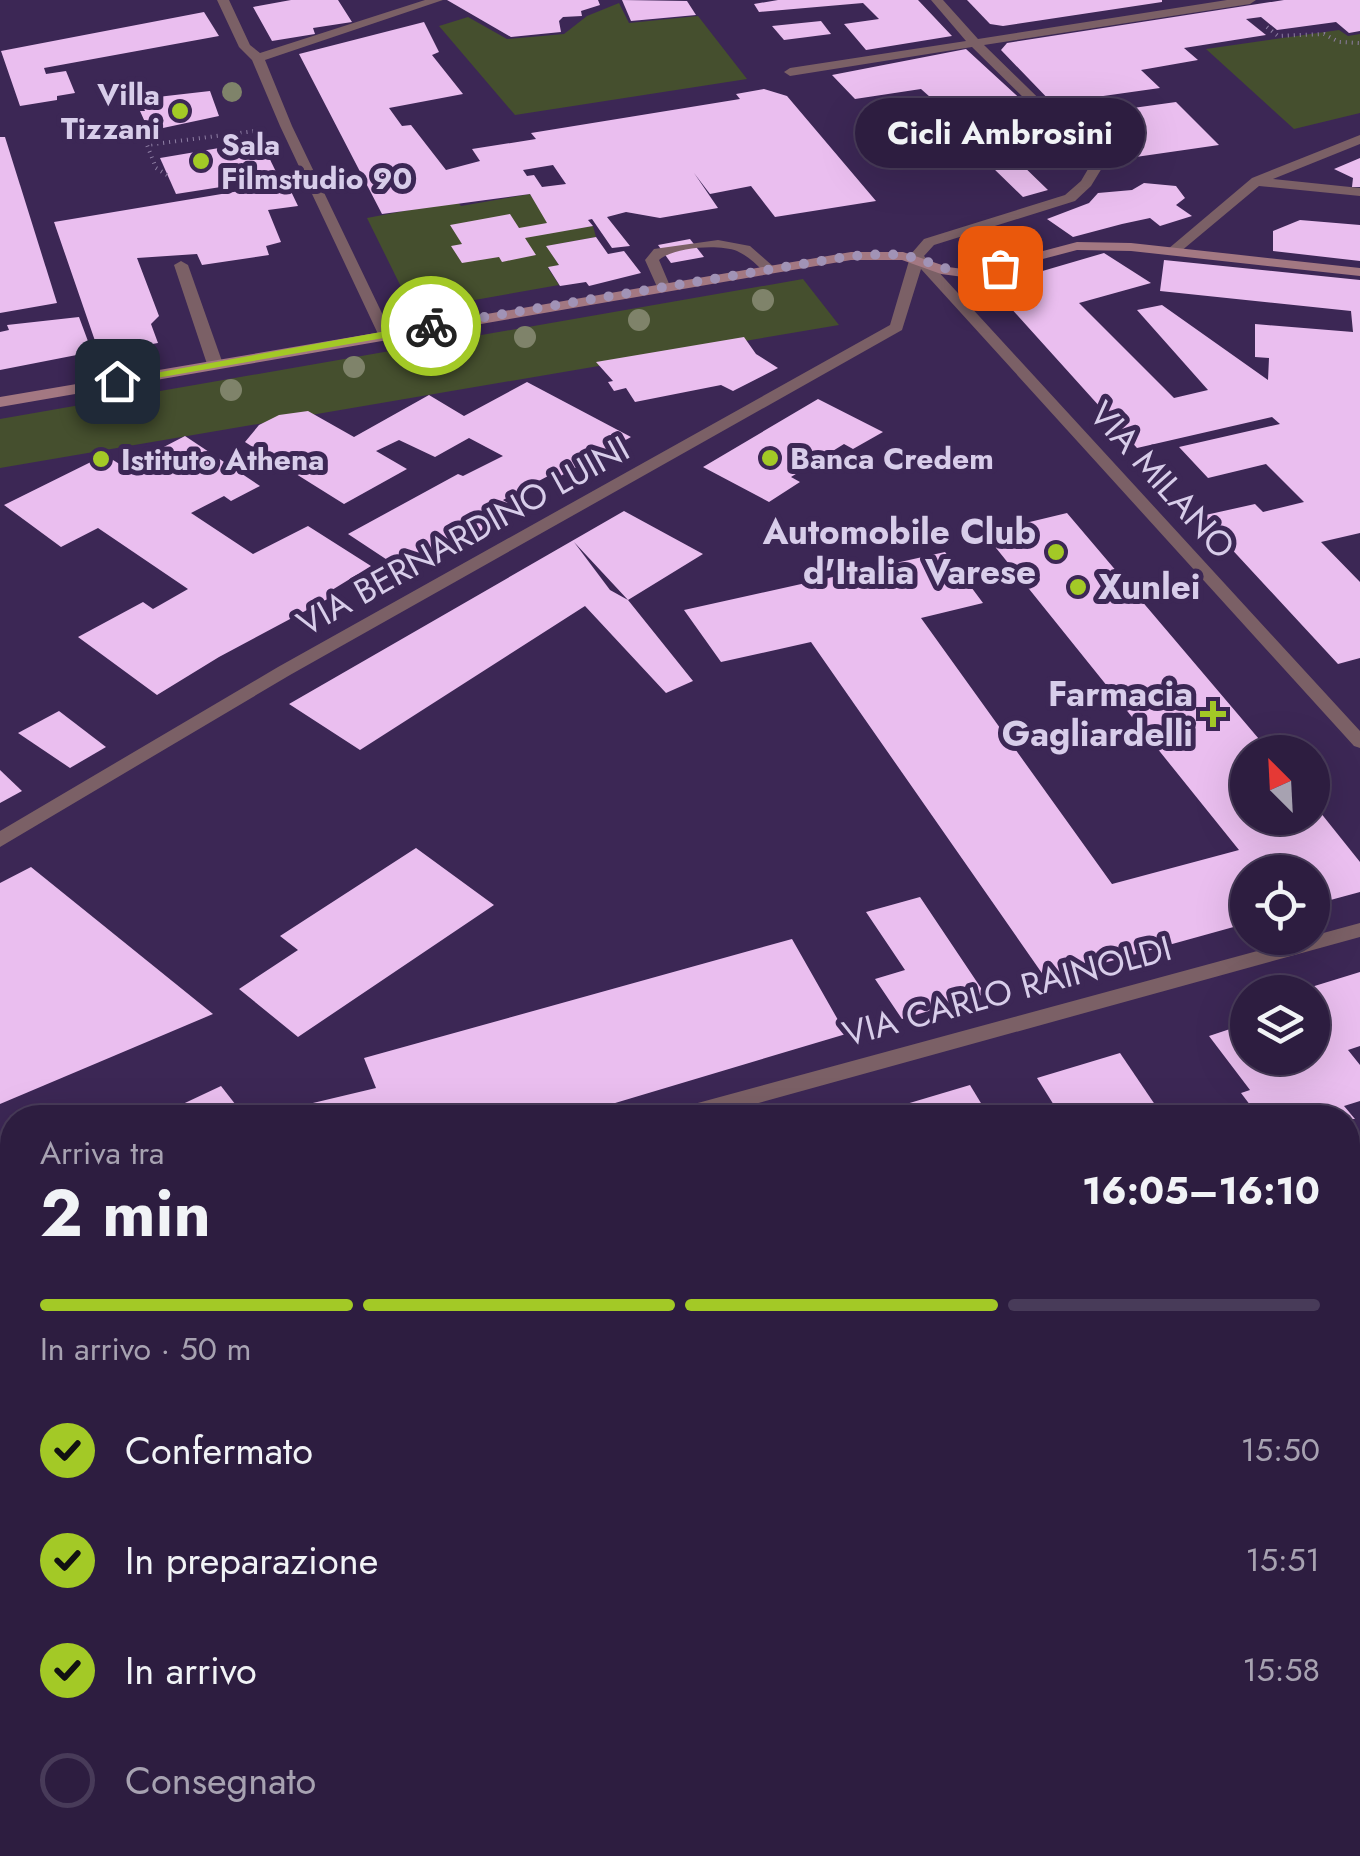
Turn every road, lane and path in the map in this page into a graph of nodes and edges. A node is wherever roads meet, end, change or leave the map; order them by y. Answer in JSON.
{"nodes":[{"id":1,"x":223,"y":0,"type":"edge"},
{"id":2,"x":437,"y":0,"type":"edge"},
{"id":3,"x":937,"y":0,"type":"edge"},
{"id":4,"x":1250,"y":0,"type":"edge"},
{"id":5,"x":1256,"y":18,"type":"dead end"},
{"id":6,"x":974,"y":42,"type":"junction"},
{"id":7,"x":1360,"y":43,"type":"edge"},
{"id":8,"x":258,"y":58,"type":"junction"},
{"id":9,"x":790,"y":72,"type":"dead end"},
{"id":10,"x":286,"y":126,"type":"junction"},
{"id":11,"x":1360,"y":139,"type":"edge"},
{"id":12,"x":167,"y":175,"type":"dead end"},
{"id":13,"x":1257,"y":181,"type":"junction"},
{"id":14,"x":1360,"y":192,"type":"edge"},
{"id":15,"x":1175,"y":249,"type":"junction"},
{"id":16,"x":919,"y":259,"type":"junction"},
{"id":17,"x":181,"y":265,"type":"dead end"},
{"id":18,"x":768,"y":268,"type":"junction"},
{"id":19,"x":1360,"y":272,"type":"edge"},
{"id":20,"x":664,"y":286,"type":"junction"},
{"id":21,"x":385,"y":334,"type":"junction"},
{"id":22,"x":215,"y":364,"type":"junction"},
{"id":23,"x":0,"y":402,"type":"edge"},
{"id":24,"x":1360,"y":742,"type":"edge"},
{"id":25,"x":0,"y":840,"type":"edge"},
{"id":26,"x":1360,"y":930,"type":"edge"},
{"id":27,"x":720,"y":1105,"type":"edge"}],
"edges":[{"from":1,"to":8,"type":"street"},
{"from":2,"to":8,"type":"street"},
{"from":3,"to":6,"type":"street"},
{"from":4,"to":6,"type":"street"},
{"from":5,"to":7,"type":"path"},
{"from":6,"to":9,"type":"street"},
{"from":6,"to":16,"type":"street"},
{"from":8,"to":10,"type":"street"},
{"from":10,"to":12,"type":"path"},
{"from":10,"to":21,"type":"street"},
{"from":11,"to":13,"type":"street"},
{"from":13,"to":14,"type":"street"},
{"from":13,"to":15,"type":"street"},
{"from":15,"to":16,"type":"street"},
{"from":15,"to":19,"type":"street"},
{"from":16,"to":18,"type":"street"},
{"from":16,"to":24,"type":"street","name":"VIA MILANO"},
{"from":16,"to":25,"type":"street","name":"VIA BERNARDINO LUINI"},
{"from":17,"to":22,"type":"street"},
{"from":18,"to":20,"type":"street"},
{"from":18,"to":20,"type":"street"},
{"from":20,"to":21,"type":"street"},
{"from":21,"to":22,"type":"street"},
{"from":22,"to":23,"type":"street"},
{"from":26,"to":27,"type":"street","name":"VIA CARLO RAINOLDI"}]}
